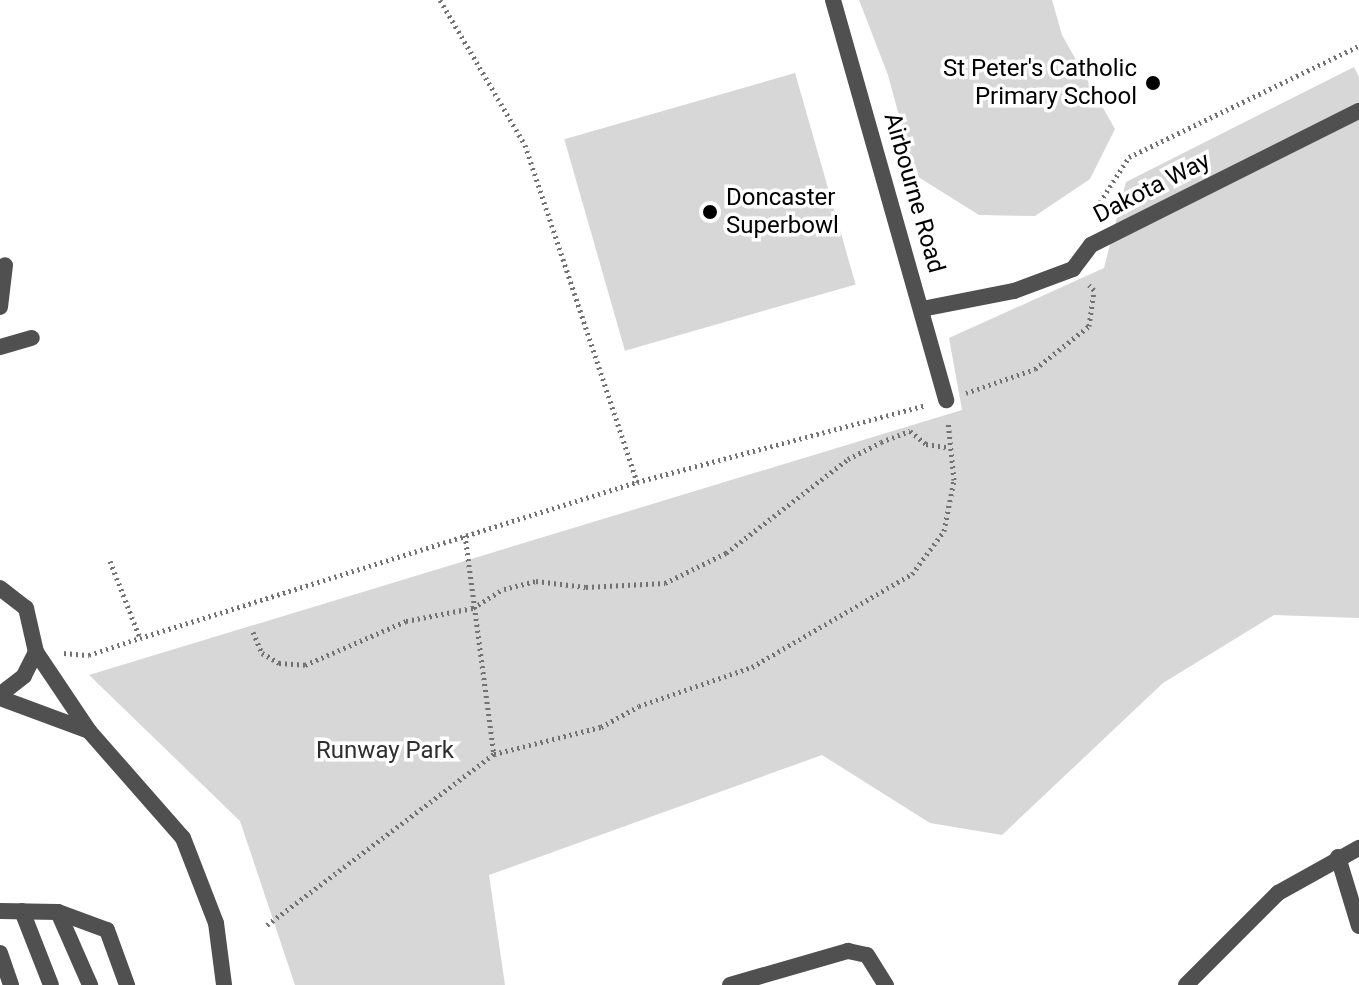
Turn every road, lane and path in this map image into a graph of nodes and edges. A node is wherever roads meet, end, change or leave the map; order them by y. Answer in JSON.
{"nodes":[{"id":1,"x":440,"y":0,"type":"edge"},
{"id":2,"x":833,"y":0,"type":"edge"},
{"id":3,"x":1359,"y":46,"type":"edge"},
{"id":4,"x":1359,"y":111,"type":"edge"},
{"id":5,"x":1091,"y":245,"type":"junction"},
{"id":6,"x":5,"y":265,"type":"dead end"},
{"id":7,"x":1073,"y":269,"type":"junction"},
{"id":8,"x":0,"y":307,"type":"edge"},
{"id":9,"x":922,"y":309,"type":"junction"},
{"id":10,"x":32,"y":338,"type":"dead end"},
{"id":11,"x":0,"y":347,"type":"edge"},
{"id":12,"x":946,"y":400,"type":"junction"},
{"id":13,"x":950,"y":448,"type":"junction"},
{"id":14,"x":637,"y":482,"type":"junction"},
{"id":15,"x":465,"y":535,"type":"junction"},
{"id":16,"x":110,"y":561,"type":"dead end"},
{"id":17,"x":0,"y":588,"type":"edge"},
{"id":18,"x":473,"y":608,"type":"junction"},
{"id":19,"x":253,"y":632,"type":"dead end"},
{"id":20,"x":140,"y":638,"type":"junction"},
{"id":21,"x":36,"y":652,"type":"junction"},
{"id":22,"x":0,"y":697,"type":"edge"},
{"id":23,"x":89,"y":731,"type":"junction"},
{"id":24,"x":494,"y":754,"type":"junction"},
{"id":25,"x":1359,"y":848,"type":"edge"},
{"id":26,"x":1338,"y":857,"type":"junction"},
{"id":27,"x":0,"y":911,"type":"edge"},
{"id":28,"x":22,"y":911,"type":"junction"},
{"id":29,"x":58,"y":912,"type":"junction"},
{"id":30,"x":267,"y":925,"type":"dead end"},
{"id":31,"x":1359,"y":926,"type":"edge"},
{"id":32,"x":0,"y":953,"type":"edge"},
{"id":33,"x":1209,"y":967,"type":"junction"},
{"id":34,"x":11,"y":985,"type":"edge"},
{"id":35,"x":51,"y":985,"type":"edge"},
{"id":36,"x":90,"y":985,"type":"edge"},
{"id":37,"x":127,"y":985,"type":"edge"},
{"id":38,"x":224,"y":985,"type":"edge"},
{"id":39,"x":730,"y":985,"type":"edge"},
{"id":40,"x":886,"y":985,"type":"edge"},
{"id":41,"x":1186,"y":985,"type":"edge"},
{"id":42,"x":1215,"y":985,"type":"edge"}],
"edges":[{"from":1,"to":14,"type":"path"},
{"from":2,"to":9,"type":"street","name":"Airbourne Road"},
{"from":3,"to":5,"type":"path"},
{"from":4,"to":5,"type":"street","name":"Dakota Way"},
{"from":5,"to":7,"type":"street","name":"Dakota Way"},
{"from":6,"to":8,"type":"street"},
{"from":7,"to":9,"type":"street"},
{"from":7,"to":12,"type":"path"},
{"from":9,"to":12,"type":"street","name":"Airbourne Road"},
{"from":10,"to":11,"type":"street"},
{"from":12,"to":13,"type":"path"},
{"from":12,"to":14,"type":"path"},
{"from":13,"to":18,"type":"path"},
{"from":13,"to":24,"type":"path"},
{"from":14,"to":15,"type":"path"},
{"from":15,"to":18,"type":"path"},
{"from":15,"to":20,"type":"path"},
{"from":16,"to":20,"type":"path"},
{"from":17,"to":21,"type":"street"},
{"from":18,"to":19,"type":"path"},
{"from":18,"to":24,"type":"path"},
{"from":20,"to":21,"type":"path"},
{"from":21,"to":22,"type":"street"},
{"from":21,"to":23,"type":"street"},
{"from":22,"to":23,"type":"street"},
{"from":23,"to":38,"type":"street"},
{"from":24,"to":30,"type":"path"},
{"from":25,"to":26,"type":"street"},
{"from":26,"to":31,"type":"street"},
{"from":26,"to":33,"type":"street"},
{"from":27,"to":28,"type":"street"},
{"from":28,"to":29,"type":"street"},
{"from":28,"to":35,"type":"street"},
{"from":29,"to":36,"type":"street"},
{"from":29,"to":37,"type":"street"},
{"from":32,"to":34,"type":"street"},
{"from":33,"to":41,"type":"street"},
{"from":33,"to":42,"type":"street"},
{"from":39,"to":40,"type":"street"}]}
